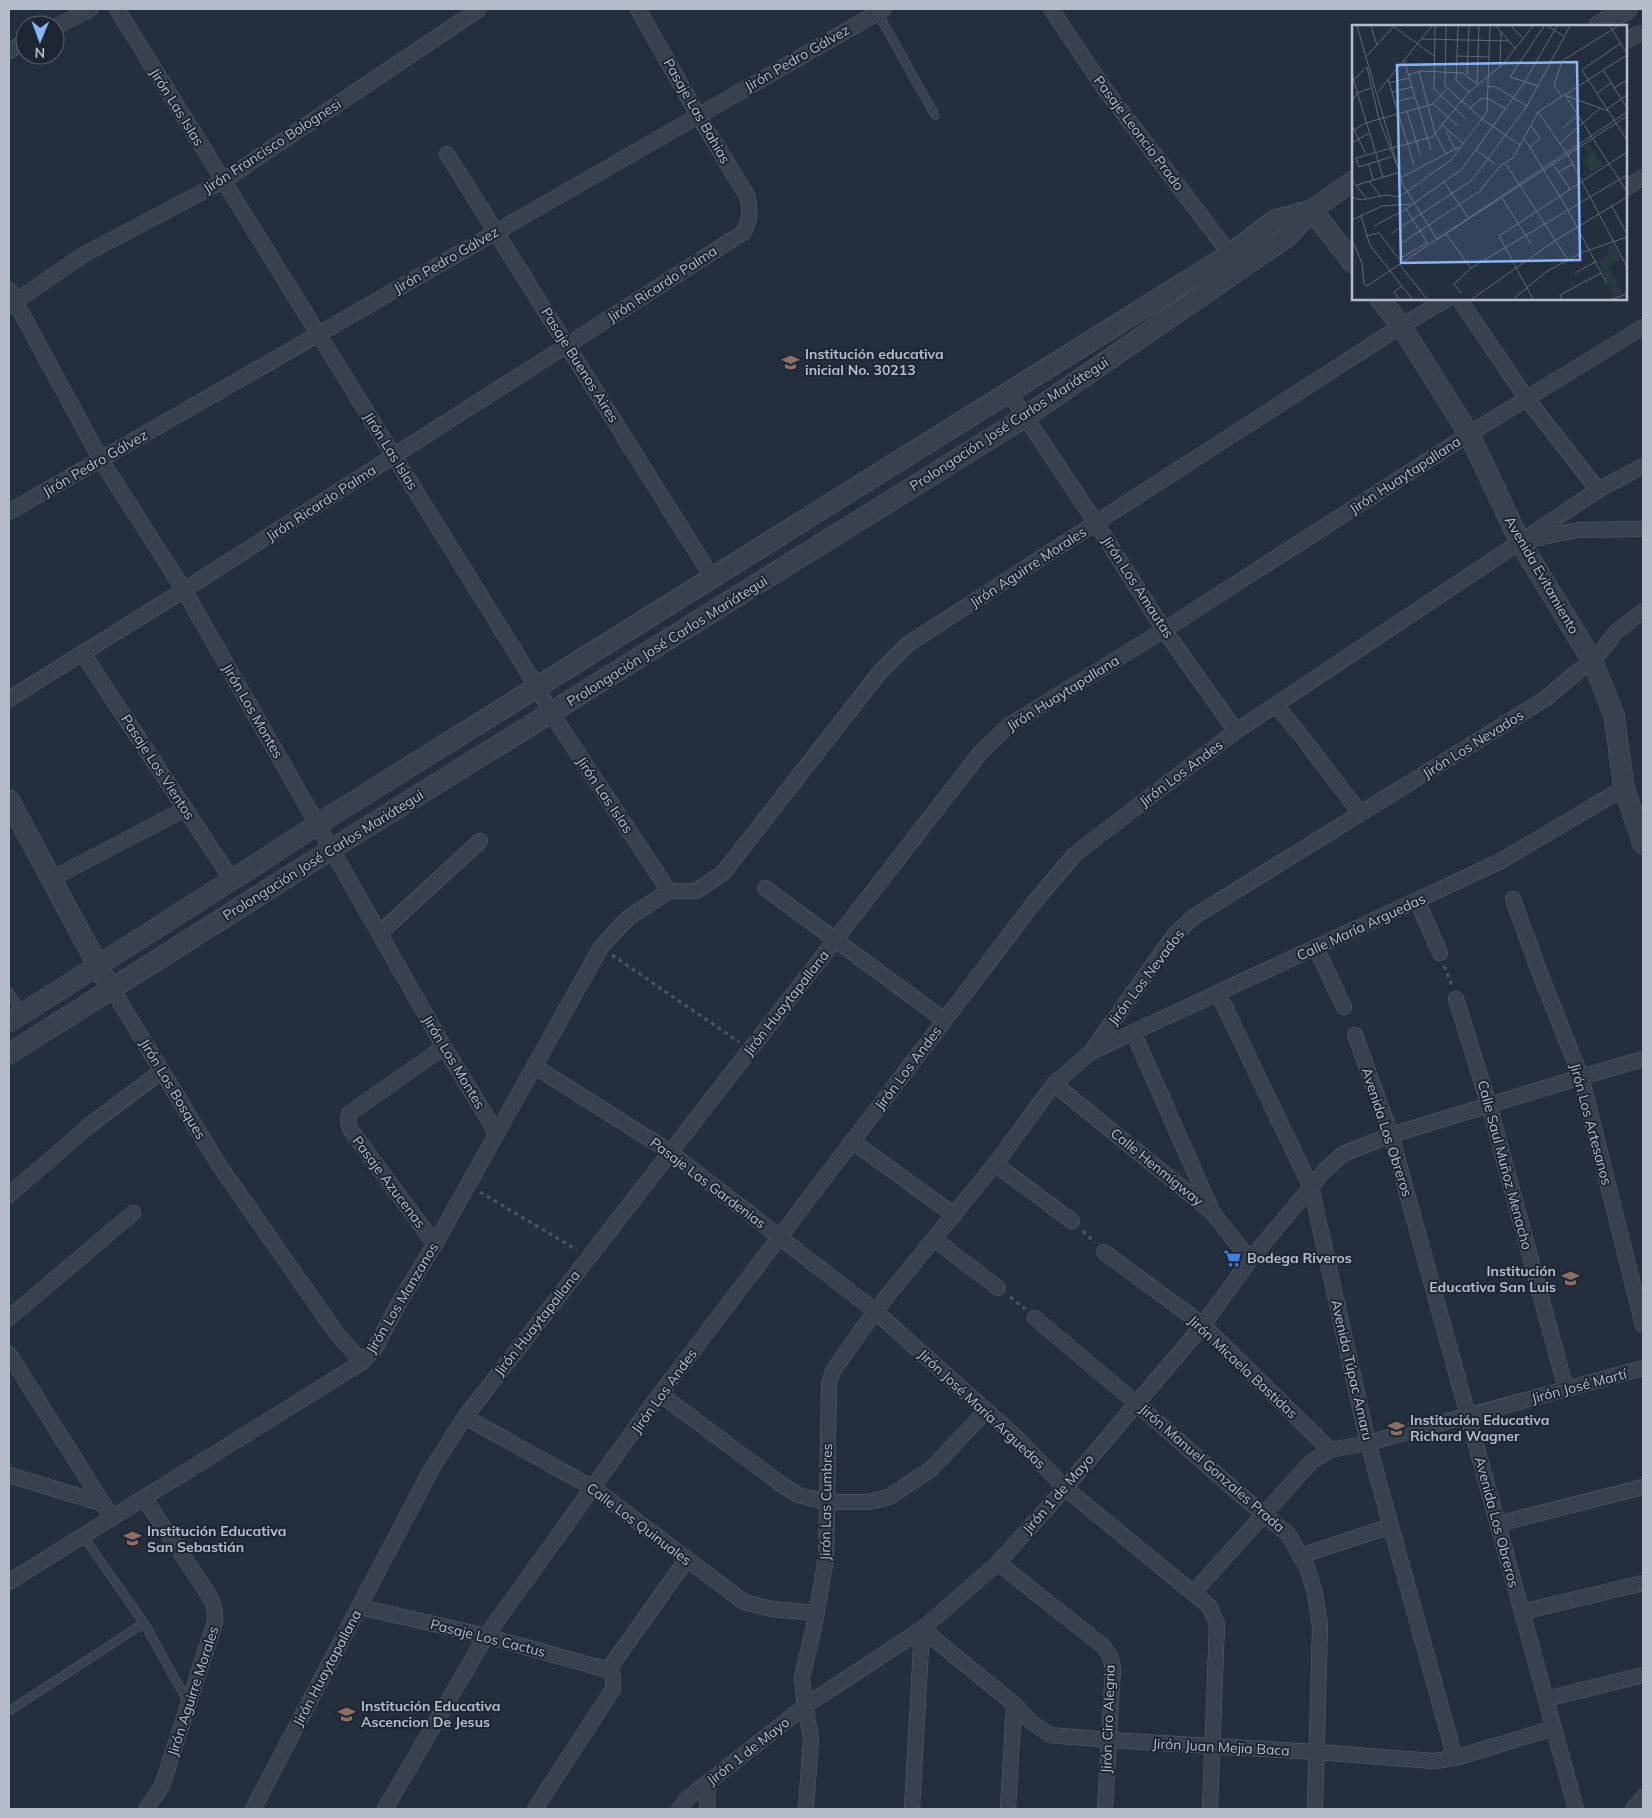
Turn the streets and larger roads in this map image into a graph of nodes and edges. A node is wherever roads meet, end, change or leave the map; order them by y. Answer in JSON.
{"nodes":[{"id":1,"x":90,"y":9,"type":"edge"},
{"id":2,"x":116,"y":9,"type":"edge"},
{"id":3,"x":479,"y":9,"type":"edge"},
{"id":4,"x":638,"y":9,"type":"edge"},
{"id":5,"x":1052,"y":9,"type":"edge"},
{"id":6,"x":1627,"y":9,"type":"edge"},
{"id":7,"x":879,"y":10,"type":"edge"},
{"id":8,"x":65,"y":22,"type":"edge"},
{"id":9,"x":1601,"y":25,"type":"edge"},
{"id":10,"x":698,"y":115,"type":"junction"},
{"id":11,"x":447,"y":154,"type":"dead end"},
{"id":12,"x":1643,"y":177,"type":"edge"},
{"id":13,"x":223,"y":181,"type":"junction"},
{"id":14,"x":1352,"y":182,"type":"edge"},
{"id":15,"x":1627,"y":187,"type":"edge"},
{"id":16,"x":1312,"y":210,"type":"junction"},
{"id":17,"x":750,"y":216,"type":"joint"},
{"id":18,"x":496,"y":231,"type":"junction"},
{"id":19,"x":1230,"y":254,"type":"junction"},
{"id":20,"x":1352,"y":262,"type":"edge"},
{"id":21,"x":11,"y":300,"type":"edge"},
{"id":22,"x":1381,"y":300,"type":"edge"},
{"id":23,"x":1445,"y":300,"type":"edge"},
{"id":24,"x":1460,"y":300,"type":"edge"},
{"id":25,"x":1402,"y":326,"type":"junction"},
{"id":26,"x":1643,"y":327,"type":"edge"},
{"id":27,"x":318,"y":334,"type":"junction"},
{"id":28,"x":567,"y":345,"type":"junction"},
{"id":29,"x":1008,"y":392,"type":"junction"},
{"id":30,"x":1527,"y":398,"type":"junction"},
{"id":31,"x":1025,"y":418,"type":"junction"},
{"id":32,"x":1469,"y":434,"type":"junction"},
{"id":33,"x":394,"y":456,"type":"junction"},
{"id":34,"x":100,"y":460,"type":"junction"},
{"id":35,"x":1643,"y":466,"type":"edge"},
{"id":36,"x":1598,"y":490,"type":"junction"},
{"id":37,"x":9,"y":512,"type":"edge"},
{"id":38,"x":1096,"y":522,"type":"junction"},
{"id":39,"x":1643,"y":529,"type":"edge"},
{"id":40,"x":1520,"y":542,"type":"junction"},
{"id":41,"x":712,"y":577,"type":"junction"},
{"id":42,"x":184,"y":590,"type":"junction"},
{"id":43,"x":1643,"y":611,"type":"edge"},
{"id":44,"x":1164,"y":630,"type":"junction"},
{"id":45,"x":83,"y":654,"type":"junction"},
{"id":46,"x":1593,"y":662,"type":"junction"},
{"id":47,"x":537,"y":687,"type":"junction"},
{"id":48,"x":9,"y":699,"type":"edge"},
{"id":49,"x":1276,"y":705,"type":"junction"},
{"id":50,"x":551,"y":713,"type":"junction"},
{"id":51,"x":1236,"y":731,"type":"junction"},
{"id":52,"x":1624,"y":788,"type":"junction"},
{"id":53,"x":9,"y":800,"type":"edge"},
{"id":54,"x":185,"y":809,"type":"junction"},
{"id":55,"x":1360,"y":813,"type":"junction"},
{"id":56,"x":318,"y":824,"type":"junction"},
{"id":57,"x":1643,"y":840,"type":"edge"},
{"id":58,"x":480,"y":841,"type":"dead end"},
{"id":59,"x":332,"y":850,"type":"junction"},
{"id":60,"x":51,"y":879,"type":"junction"},
{"id":61,"x":232,"y":880,"type":"junction"},
{"id":62,"x":764,"y":888,"type":"dead end"},
{"id":63,"x":669,"y":891,"type":"junction"},
{"id":64,"x":1514,"y":899,"type":"dead end"},
{"id":65,"x":1417,"y":901,"type":"junction"},
{"id":66,"x":380,"y":933,"type":"junction"},
{"id":67,"x":835,"y":940,"type":"junction"},
{"id":68,"x":1316,"y":948,"type":"junction"},
{"id":69,"x":1440,"y":953,"type":"road end"},
{"id":70,"x":97,"y":966,"type":"junction"},
{"id":71,"x":112,"y":989,"type":"junction"},
{"id":72,"x":1218,"y":993,"type":"junction"},
{"id":73,"x":1456,"y":999,"type":"road end"},
{"id":74,"x":1344,"y":1007,"type":"dead end"},
{"id":75,"x":15,"y":1017,"type":"edge"},
{"id":76,"x":944,"y":1020,"type":"junction"},
{"id":77,"x":1355,"y":1035,"type":"dead end"},
{"id":78,"x":1137,"y":1041,"type":"dead end"},
{"id":79,"x":444,"y":1047,"type":"junction"},
{"id":80,"x":1091,"y":1052,"type":"junction"},
{"id":81,"x":9,"y":1054,"type":"edge"},
{"id":82,"x":1643,"y":1059,"type":"edge"},
{"id":83,"x":534,"y":1066,"type":"junction"},
{"id":84,"x":162,"y":1071,"type":"junction"},
{"id":85,"x":1581,"y":1077,"type":"junction"},
{"id":86,"x":1054,"y":1084,"type":"junction"},
{"id":87,"x":1490,"y":1105,"type":"junction"},
{"id":88,"x":496,"y":1132,"type":"junction"},
{"id":89,"x":1391,"y":1135,"type":"junction"},
{"id":90,"x":852,"y":1141,"type":"junction"},
{"id":91,"x":670,"y":1152,"type":"junction"},
{"id":92,"x":995,"y":1164,"type":"junction"},
{"id":93,"x":1311,"y":1187,"type":"junction"},
{"id":94,"x":9,"y":1195,"type":"edge"},
{"id":95,"x":1212,"y":1212,"type":"junction"},
{"id":96,"x":132,"y":1213,"type":"dead end"},
{"id":97,"x":954,"y":1215,"type":"junction"},
{"id":98,"x":1072,"y":1221,"type":"road end"},
{"id":99,"x":779,"y":1236,"type":"junction"},
{"id":100,"x":934,"y":1239,"type":"junction"},
{"id":101,"x":435,"y":1244,"type":"junction"},
{"id":102,"x":1104,"y":1252,"type":"road end"},
{"id":103,"x":1250,"y":1260,"type":"junction"},
{"id":104,"x":998,"y":1288,"type":"road end"},
{"id":105,"x":875,"y":1311,"type":"junction"},
{"id":106,"x":9,"y":1318,"type":"edge"},
{"id":107,"x":1035,"y":1318,"type":"road end"},
{"id":108,"x":1203,"y":1325,"type":"junction"},
{"id":109,"x":1643,"y":1325,"type":"edge"},
{"id":110,"x":9,"y":1354,"type":"edge"},
{"id":111,"x":362,"y":1362,"type":"junction"},
{"id":112,"x":1643,"y":1368,"type":"edge"},
{"id":113,"x":1566,"y":1389,"type":"junction"},
{"id":114,"x":660,"y":1394,"type":"junction"},
{"id":115,"x":1136,"y":1403,"type":"junction"},
{"id":116,"x":986,"y":1411,"type":"junction"},
{"id":117,"x":1468,"y":1416,"type":"junction"},
{"id":118,"x":465,"y":1417,"type":"junction"},
{"id":119,"x":1368,"y":1443,"type":"junction"},
{"id":120,"x":1330,"y":1450,"type":"junction"},
{"id":121,"x":9,"y":1475,"type":"edge"},
{"id":122,"x":1643,"y":1487,"type":"edge"},
{"id":123,"x":593,"y":1488,"type":"junction"},
{"id":124,"x":1065,"y":1488,"type":"junction"},
{"id":125,"x":144,"y":1498,"type":"junction"},
{"id":126,"x":827,"y":1502,"type":"junction"},
{"id":127,"x":104,"y":1504,"type":"junction"},
{"id":128,"x":1264,"y":1514,"type":"junction"},
{"id":129,"x":112,"y":1518,"type":"junction"},
{"id":130,"x":1498,"y":1524,"type":"junction"},
{"id":131,"x":1391,"y":1526,"type":"junction"},
{"id":132,"x":1300,"y":1556,"type":"junction"},
{"id":133,"x":687,"y":1559,"type":"junction"},
{"id":134,"x":998,"y":1563,"type":"junction"},
{"id":135,"x":9,"y":1582,"type":"edge"},
{"id":136,"x":1643,"y":1583,"type":"edge"},
{"id":137,"x":1193,"y":1593,"type":"junction"},
{"id":138,"x":360,"y":1607,"type":"junction"},
{"id":139,"x":1522,"y":1612,"type":"junction"},
{"id":140,"x":817,"y":1613,"type":"junction"},
{"id":141,"x":922,"y":1629,"type":"junction"},
{"id":142,"x":486,"y":1636,"type":"junction"},
{"id":143,"x":611,"y":1673,"type":"junction"},
{"id":144,"x":1643,"y":1675,"type":"edge"},
{"id":145,"x":1546,"y":1699,"type":"junction"},
{"id":146,"x":1014,"y":1704,"type":"junction"},
{"id":147,"x":804,"y":1706,"type":"junction"},
{"id":148,"x":1554,"y":1728,"type":"junction"},
{"id":149,"x":1108,"y":1740,"type":"junction"},
{"id":150,"x":1212,"y":1746,"type":"junction"},
{"id":151,"x":1316,"y":1752,"type":"junction"},
{"id":152,"x":1456,"y":1758,"type":"junction"},
{"id":153,"x":708,"y":1782,"type":"junction"},
{"id":154,"x":1643,"y":1797,"type":"edge"},
{"id":155,"x":146,"y":1809,"type":"edge"},
{"id":156,"x":253,"y":1809,"type":"edge"},
{"id":157,"x":385,"y":1809,"type":"edge"},
{"id":158,"x":535,"y":1809,"type":"edge"},
{"id":159,"x":679,"y":1809,"type":"edge"},
{"id":160,"x":707,"y":1809,"type":"edge"},
{"id":161,"x":806,"y":1809,"type":"edge"},
{"id":162,"x":912,"y":1809,"type":"edge"},
{"id":163,"x":1008,"y":1809,"type":"edge"},
{"id":164,"x":1105,"y":1809,"type":"edge"},
{"id":165,"x":1210,"y":1809,"type":"edge"},
{"id":166,"x":1315,"y":1809,"type":"edge"},
{"id":167,"x":1576,"y":1809,"type":"edge"},
{"id":168,"x":1633,"y":1809,"type":"edge"}],
"edges":[{"from":1,"to":8,"type":"street"},
{"from":2,"to":13,"type":"street","name":"Jirón Las Islas"},
{"from":3,"to":13,"type":"street","name":"Jirón Francisco Bolognesi"},
{"from":4,"to":10,"type":"street","name":"Pasaje Las Bahias"},
{"from":5,"to":19,"type":"street","name":"Pasaje Leoncio Prado"},
{"from":6,"to":9,"type":"street"},
{"from":7,"to":10,"type":"street","name":"Jirón Pedro Gálvez"},
{"from":10,"to":17,"type":"street","name":"Pasaje Las Bahias"},
{"from":10,"to":18,"type":"street","name":"Jirón Pedro Gálvez"},
{"from":11,"to":18,"type":"street","name":"Pasaje Buenos Aires"},
{"from":12,"to":15,"type":"street"},
{"from":13,"to":21,"type":"street","name":"Jirón Francisco Bolognesi"},
{"from":13,"to":27,"type":"street","name":"Jirón Las Islas"},
{"from":14,"to":16,"type":"street","name":"Prolongación José Carlos Mariátegui"},
{"from":16,"to":19,"type":"street","name":"Prolongación José Carlos Mariátegui"},
{"from":16,"to":20,"type":"street"},
{"from":16,"to":31,"type":"street","name":"Prolongación José Carlos Mariátegui"},
{"from":17,"to":28,"type":"street","name":"Jirón Ricardo Palma"},
{"from":18,"to":27,"type":"street","name":"Jirón Pedro Gálvez"},
{"from":18,"to":28,"type":"street","name":"Pasaje Buenos Aires"},
{"from":19,"to":29,"type":"street","name":"Prolongación José Carlos Mariátegui"},
{"from":21,"to":34,"type":"street","name":"Jirón Los Montes"},
{"from":22,"to":25,"type":"street","name":"Avenida Evitamiento"},
{"from":23,"to":25,"type":"street","name":"Jirón Aguirre Morales"},
{"from":24,"to":30,"type":"street"},
{"from":25,"to":32,"type":"street","name":"Avenida Evitamiento"},
{"from":25,"to":38,"type":"street","name":"Jirón Aguirre Morales"},
{"from":26,"to":30,"type":"street","name":"Jirón Huaytapallana"},
{"from":27,"to":33,"type":"street","name":"Jirón Las Islas"},
{"from":27,"to":34,"type":"street","name":"Jirón Pedro Gálvez"},
{"from":28,"to":33,"type":"street","name":"Jirón Ricardo Palma"},
{"from":28,"to":41,"type":"street","name":"Pasaje Buenos Aires"},
{"from":29,"to":31,"type":"street","name":"Jirón Los Amautas"},
{"from":29,"to":41,"type":"street","name":"Prolongación José Carlos Mariátegui"},
{"from":30,"to":32,"type":"street","name":"Jirón Huaytapallana"},
{"from":30,"to":36,"type":"street"},
{"from":31,"to":38,"type":"street","name":"Jirón Los Amautas"},
{"from":31,"to":50,"type":"street","name":"Prolongación José Carlos Mariátegui"},
{"from":32,"to":40,"type":"street","name":"Avenida Evitamiento"},
{"from":32,"to":44,"type":"street","name":"Jirón Huaytapallana"},
{"from":33,"to":42,"type":"street","name":"Jirón Ricardo Palma"},
{"from":33,"to":47,"type":"street","name":"Jirón Las Islas"},
{"from":34,"to":37,"type":"street","name":"Jirón Pedro Gálvez"},
{"from":34,"to":42,"type":"street","name":"Jirón Los Montes"},
{"from":35,"to":36,"type":"street","name":"Jirón Los Andes"},
{"from":36,"to":40,"type":"street","name":"Jirón Los Andes"},
{"from":38,"to":44,"type":"street","name":"Jirón Los Amautas"},
{"from":38,"to":63,"type":"street","name":"Jirón Aguirre Morales"},
{"from":39,"to":40,"type":"street"},
{"from":40,"to":46,"type":"street","name":"Avenida Evitamiento"},
{"from":40,"to":49,"type":"street","name":"Jirón Los Andes"},
{"from":41,"to":47,"type":"street","name":"Prolongación José Carlos Mariátegui"},
{"from":42,"to":45,"type":"street","name":"Jirón Ricardo Palma"},
{"from":42,"to":56,"type":"street","name":"Jirón Los Montes"},
{"from":43,"to":46,"type":"street","name":"Jirón Los Nevados"},
{"from":44,"to":51,"type":"street","name":"Jirón Los Amautas"},
{"from":44,"to":67,"type":"street","name":"Jirón Huaytapallana"},
{"from":45,"to":48,"type":"street","name":"Jirón Ricardo Palma"},
{"from":45,"to":54,"type":"street","name":"Pasaje Los Vientos"},
{"from":46,"to":52,"type":"street","name":"Avenida Evitamiento"},
{"from":46,"to":55,"type":"street","name":"Jirón Los Nevados"},
{"from":47,"to":50,"type":"street","name":"Jirón Las Islas"},
{"from":47,"to":56,"type":"street","name":"Prolongación José Carlos Mariátegui"},
{"from":49,"to":51,"type":"street","name":"Jirón Los Andes"},
{"from":49,"to":55,"type":"street"},
{"from":50,"to":59,"type":"street","name":"Prolongación José Carlos Mariátegui"},
{"from":50,"to":63,"type":"street","name":"Jirón Las Islas"},
{"from":51,"to":76,"type":"street","name":"Jirón Los Andes"},
{"from":52,"to":57,"type":"street","name":"Avenida Evitamiento"},
{"from":52,"to":65,"type":"street","name":"Calle María Arguedas"},
{"from":53,"to":60,"type":"street","name":"Jirón Los Bosques"},
{"from":54,"to":60,"type":"street"},
{"from":54,"to":61,"type":"street","name":"Pasaje Los Vientos"},
{"from":55,"to":80,"type":"street","name":"Jirón Los Nevados"},
{"from":56,"to":59,"type":"street","name":"Jirón Los Montes"},
{"from":56,"to":61,"type":"street","name":"Prolongación José Carlos Mariátegui"},
{"from":58,"to":66,"type":"street"},
{"from":59,"to":66,"type":"street","name":"Jirón Los Montes"},
{"from":59,"to":71,"type":"street","name":"Prolongación José Carlos Mariátegui"},
{"from":60,"to":70,"type":"street","name":"Jirón Los Bosques"},
{"from":61,"to":70,"type":"street","name":"Prolongación José Carlos Mariátegui"},
{"from":62,"to":67,"type":"street"},
{"from":63,"to":83,"type":"street","name":"Jirón Los Manzanos"},
{"from":64,"to":85,"type":"street","name":"Jirón Los Artesanos"},
{"from":65,"to":68,"type":"street","name":"Calle María Arguedas"},
{"from":65,"to":69,"type":"street"},
{"from":66,"to":79,"type":"street","name":"Jirón Los Montes"},
{"from":67,"to":76,"type":"street"},
{"from":67,"to":91,"type":"street","name":"Jirón Huaytapallana"},
{"from":68,"to":72,"type":"street","name":"Calle María Arguedas"},
{"from":68,"to":74,"type":"street"},
{"from":70,"to":71,"type":"street","name":"Jirón Los Bosques"},
{"from":70,"to":75,"type":"street","name":"Prolongación José Carlos Mariátegui"},
{"from":71,"to":81,"type":"street","name":"Prolongación José Carlos Mariátegui"},
{"from":71,"to":84,"type":"street","name":"Jirón Los Bosques"},
{"from":72,"to":80,"type":"street","name":"Calle María Arguedas"},
{"from":72,"to":93,"type":"street","name":"Avenida Túpac Amaru"},
{"from":73,"to":87,"type":"street","name":"Calle Saul Muñoz Menacho"},
{"from":76,"to":90,"type":"street","name":"Jirón Los Andes"},
{"from":77,"to":89,"type":"street","name":"Avenida Los Obreros"},
{"from":78,"to":95,"type":"street"},
{"from":79,"to":88,"type":"street","name":"Jirón Los Montes"},
{"from":79,"to":101,"type":"street","name":"Pasaje Azucenas"},
{"from":80,"to":86,"type":"street","name":"Jirón Los Nevados"},
{"from":82,"to":85,"type":"street","name":"Jirón 1 de Mayo"},
{"from":83,"to":88,"type":"street","name":"Jirón Los Manzanos"},
{"from":83,"to":91,"type":"street","name":"Pasaje Las Gardenias"},
{"from":84,"to":94,"type":"street"},
{"from":84,"to":111,"type":"street","name":"Jirón Los Bosques"},
{"from":85,"to":87,"type":"street","name":"Jirón 1 de Mayo"},
{"from":85,"to":109,"type":"street","name":"Jirón Los Artesanos"},
{"from":86,"to":92,"type":"street","name":"Jirón Los Nevados"},
{"from":86,"to":95,"type":"street","name":"Calle Henmigway"},
{"from":87,"to":89,"type":"street","name":"Jirón 1 de Mayo"},
{"from":87,"to":113,"type":"street","name":"Calle Saul Muñoz Menacho"},
{"from":88,"to":101,"type":"street","name":"Jirón Los Manzanos"},
{"from":89,"to":93,"type":"street","name":"Jirón 1 de Mayo"},
{"from":89,"to":117,"type":"street","name":"Avenida Los Obreros"},
{"from":90,"to":97,"type":"street"},
{"from":90,"to":99,"type":"street","name":"Jirón Los Andes"},
{"from":91,"to":99,"type":"street","name":"Pasaje Las Gardenias"},
{"from":91,"to":118,"type":"street","name":"Jirón Huaytapallana"},
{"from":92,"to":97,"type":"street","name":"Jirón Los Nevados"},
{"from":92,"to":98,"type":"street"},
{"from":93,"to":103,"type":"street","name":"Jirón 1 de Mayo"},
{"from":93,"to":119,"type":"street","name":"Avenida Túpac Amaru"},
{"from":95,"to":103,"type":"street","name":"Calle Henmigway"},
{"from":96,"to":106,"type":"street"},
{"from":97,"to":100,"type":"street","name":"Jirón Los Nevados"},
{"from":99,"to":105,"type":"street","name":"Pasaje Las Gardenias"},
{"from":99,"to":114,"type":"street","name":"Jirón Los Andes"},
{"from":100,"to":104,"type":"street"},
{"from":100,"to":105,"type":"street","name":"Jirón Los Nevados"},
{"from":101,"to":111,"type":"street","name":"Jirón Los Manzanos"},
{"from":102,"to":108,"type":"street","name":"Jirón Micaela Bastidas"},
{"from":103,"to":108,"type":"street","name":"Jirón 1 de Mayo"},
{"from":105,"to":116,"type":"street","name":"Jirón José María Arguedas"},
{"from":105,"to":126,"type":"street","name":"Jirón Las Cumbres"},
{"from":107,"to":115,"type":"street","name":"Jirón Manuel Gonzales Prada"},
{"from":108,"to":115,"type":"street","name":"Jirón 1 de Mayo"},
{"from":108,"to":120,"type":"street","name":"Jirón Micaela Bastidas"},
{"from":110,"to":127,"type":"street"},
{"from":111,"to":125,"type":"street","name":"Jirón Los Manzanos"},
{"from":112,"to":113,"type":"street","name":"Jirón José Martí"},
{"from":113,"to":117,"type":"street","name":"Jirón José Martí"},
{"from":114,"to":123,"type":"street","name":"Jirón Los Andes"},
{"from":114,"to":126,"type":"street"},
{"from":115,"to":124,"type":"street","name":"Jirón 1 de Mayo"},
{"from":115,"to":128,"type":"street","name":"Jirón Manuel Gonzales Prada"},
{"from":116,"to":124,"type":"street","name":"Jirón José María Arguedas"},
{"from":116,"to":126,"type":"street"},
{"from":117,"to":119,"type":"street","name":"Jirón José Martí"},
{"from":117,"to":130,"type":"street","name":"Avenida Los Obreros"},
{"from":118,"to":123,"type":"street","name":"Calle Los Quinuales"},
{"from":118,"to":138,"type":"street","name":"Jirón Huaytapallana"},
{"from":119,"to":120,"type":"street","name":"Jirón José Martí"},
{"from":119,"to":131,"type":"street","name":"Avenida Túpac Amaru"},
{"from":120,"to":128,"type":"street","name":"Jirón José Martí"},
{"from":121,"to":127,"type":"street"},
{"from":122,"to":130,"type":"street"},
{"from":123,"to":133,"type":"street","name":"Calle Los Quinuales"},
{"from":123,"to":142,"type":"street","name":"Jirón Los Andes"},
{"from":124,"to":134,"type":"street","name":"Jirón 1 de Mayo"},
{"from":124,"to":137,"type":"street","name":"Jirón José María Arguedas"},
{"from":125,"to":129,"type":"street","name":"Jirón Los Manzanos"},
{"from":125,"to":155,"type":"street","name":"Jirón Aguirre Morales"},
{"from":126,"to":140,"type":"street","name":"Jirón Las Cumbres"},
{"from":127,"to":129,"type":"street"},
{"from":128,"to":132,"type":"street","name":"Jirón Manuel Gonzales Prada"},
{"from":128,"to":137,"type":"street","name":"Jirón José Martí"},
{"from":129,"to":135,"type":"street","name":"Jirón Los Manzanos"},
{"from":130,"to":139,"type":"street","name":"Avenida Los Obreros"},
{"from":131,"to":132,"type":"street"},
{"from":131,"to":152,"type":"street","name":"Avenida Túpac Amaru"},
{"from":132,"to":151,"type":"street","name":"Jirón Manuel Gonzales Prada"},
{"from":133,"to":140,"type":"street","name":"Calle Los Quinuales"},
{"from":133,"to":143,"type":"street"},
{"from":134,"to":141,"type":"street","name":"Jirón 1 de Mayo"},
{"from":134,"to":149,"type":"street","name":"Jirón Ciro Alegria"},
{"from":136,"to":139,"type":"street"},
{"from":137,"to":150,"type":"street","name":"Jirón José María Arguedas"},
{"from":138,"to":142,"type":"street","name":"Pasaje Los Cactus"},
{"from":138,"to":156,"type":"street","name":"Jirón Huaytapallana"},
{"from":139,"to":145,"type":"street","name":"Avenida Los Obreros"},
{"from":140,"to":147,"type":"street","name":"Jirón Las Cumbres"},
{"from":141,"to":146,"type":"street","name":"Jirón Juan Mejia Baca"},
{"from":141,"to":147,"type":"street","name":"Jirón 1 de Mayo"},
{"from":141,"to":162,"type":"street"},
{"from":142,"to":143,"type":"street","name":"Pasaje Los Cactus"},
{"from":142,"to":157,"type":"street","name":"Jirón Los Andes"},
{"from":143,"to":158,"type":"street"},
{"from":144,"to":145,"type":"street"},
{"from":145,"to":148,"type":"street","name":"Avenida Los Obreros"},
{"from":146,"to":149,"type":"street","name":"Jirón Juan Mejia Baca"},
{"from":146,"to":163,"type":"street"},
{"from":147,"to":153,"type":"street","name":"Jirón 1 de Mayo"},
{"from":147,"to":161,"type":"street","name":"Jirón Las Cumbres"},
{"from":148,"to":152,"type":"street","name":"Jirón Juan Mejia Baca"},
{"from":148,"to":167,"type":"street","name":"Avenida Los Obreros"},
{"from":149,"to":150,"type":"street","name":"Jirón Juan Mejia Baca"},
{"from":149,"to":164,"type":"street","name":"Jirón Ciro Alegria"},
{"from":150,"to":151,"type":"street","name":"Jirón Juan Mejia Baca"},
{"from":150,"to":165,"type":"street","name":"Jirón José María Arguedas"},
{"from":151,"to":152,"type":"street","name":"Jirón Juan Mejia Baca"},
{"from":151,"to":166,"type":"street","name":"Jirón Manuel Gonzales Prada"},
{"from":153,"to":159,"type":"street","name":"Jirón 1 de Mayo"},
{"from":153,"to":160,"type":"street"},
{"from":154,"to":168,"type":"street"}]}
